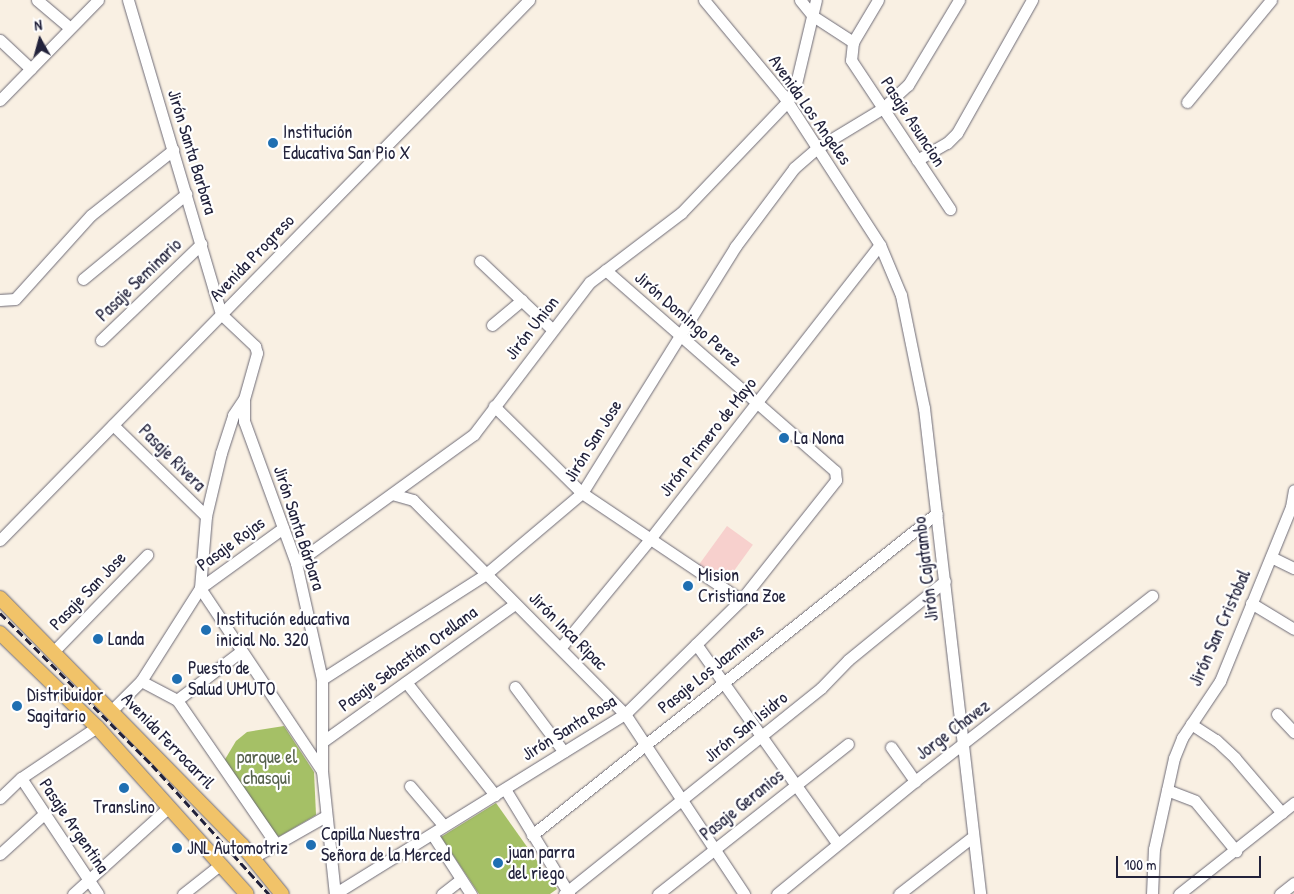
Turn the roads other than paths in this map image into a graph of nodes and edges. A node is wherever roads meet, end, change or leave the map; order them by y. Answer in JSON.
{"nodes":[{"id":1,"x":37,"y":0,"type":"edge"},
{"id":2,"x":98,"y":0,"type":"edge"},
{"id":3,"x":128,"y":0,"type":"edge"},
{"id":4,"x":529,"y":0,"type":"edge"},
{"id":5,"x":704,"y":0,"type":"edge"},
{"id":6,"x":800,"y":0,"type":"edge"},
{"id":7,"x":816,"y":0,"type":"edge"},
{"id":8,"x":878,"y":0,"type":"edge"},
{"id":9,"x":959,"y":0,"type":"edge"},
{"id":10,"x":1032,"y":0,"type":"edge"},
{"id":11,"x":1271,"y":0,"type":"edge"},
{"id":12,"x":812,"y":16,"type":"junction"},
{"id":13,"x":70,"y":28,"type":"junction"},
{"id":14,"x":0,"y":40,"type":"edge"},
{"id":15,"x":853,"y":42,"type":"junction"},
{"id":16,"x":31,"y":68,"type":"junction"},
{"id":17,"x":0,"y":100,"type":"edge"},
{"id":18,"x":787,"y":102,"type":"junction"},
{"id":19,"x":1187,"y":102,"type":"dead end"},
{"id":20,"x":883,"y":108,"type":"junction"},
{"id":21,"x":817,"y":148,"type":"junction"},
{"id":22,"x":173,"y":150,"type":"junction"},
{"id":23,"x":917,"y":160,"type":"junction"},
{"id":24,"x":186,"y":194,"type":"junction"},
{"id":25,"x":950,"y":209,"type":"dead end"},
{"id":26,"x":201,"y":244,"type":"junction"},
{"id":27,"x":880,"y":245,"type":"junction"},
{"id":28,"x":480,"y":261,"type":"dead end"},
{"id":29,"x":605,"y":270,"type":"junction"},
{"id":30,"x":83,"y":279,"type":"dead end"},
{"id":31,"x":0,"y":300,"type":"edge"},
{"id":32,"x":522,"y":300,"type":"junction"},
{"id":33,"x":221,"y":314,"type":"junction"},
{"id":34,"x":492,"y":325,"type":"dead end"},
{"id":35,"x":553,"y":330,"type":"junction"},
{"id":36,"x":680,"y":334,"type":"junction"},
{"id":37,"x":101,"y":340,"type":"dead end"},
{"id":38,"x":244,"y":399,"type":"junction"},
{"id":39,"x":757,"y":402,"type":"junction"},
{"id":40,"x":494,"y":406,"type":"junction"},
{"id":41,"x":113,"y":424,"type":"junction"},
{"id":42,"x":837,"y":475,"type":"joint"},
{"id":43,"x":1294,"y":490,"type":"edge"},
{"id":44,"x":582,"y":493,"type":"junction"},
{"id":45,"x":392,"y":494,"type":"junction"},
{"id":46,"x":937,"y":513,"type":"junction"},
{"id":47,"x":206,"y":516,"type":"junction"},
{"id":48,"x":283,"y":528,"type":"junction"},
{"id":49,"x":650,"y":539,"type":"junction"},
{"id":50,"x":0,"y":540,"type":"edge"},
{"id":51,"x":147,"y":555,"type":"dead end"},
{"id":52,"x":1271,"y":557,"type":"junction"},
{"id":53,"x":296,"y":563,"type":"junction"},
{"id":54,"x":1294,"y":568,"type":"edge"},
{"id":55,"x":486,"y":574,"type":"junction"},
{"id":56,"x":945,"y":581,"type":"junction"},
{"id":57,"x":200,"y":588,"type":"junction"},
{"id":58,"x":1152,"y":596,"type":"dead end"},
{"id":59,"x":0,"y":598,"type":"edge"},
{"id":60,"x":741,"y":600,"type":"junction"},
{"id":61,"x":1251,"y":603,"type":"junction"},
{"id":62,"x":515,"y":604,"type":"junction"},
{"id":63,"x":1294,"y":629,"type":"edge"},
{"id":64,"x":0,"y":633,"type":"edge"},
{"id":65,"x":696,"y":644,"type":"junction"},
{"id":66,"x":560,"y":647,"type":"junction"},
{"id":67,"x":54,"y":651,"type":"junction"},
{"id":68,"x":240,"y":652,"type":"junction"},
{"id":69,"x":322,"y":679,"type":"junction"},
{"id":70,"x":141,"y":680,"type":"junction"},
{"id":71,"x":406,"y":682,"type":"junction"},
{"id":72,"x":724,"y":682,"type":"junction"},
{"id":73,"x":515,"y":687,"type":"dead end"},
{"id":74,"x":177,"y":700,"type":"junction"},
{"id":75,"x":112,"y":710,"type":"junction"},
{"id":76,"x":626,"y":714,"type":"junction"},
{"id":77,"x":1277,"y":714,"type":"dead end"},
{"id":78,"x":1191,"y":724,"type":"junction"},
{"id":79,"x":97,"y":727,"type":"junction"},
{"id":80,"x":1294,"y":732,"type":"edge"},
{"id":81,"x":762,"y":736,"type":"junction"},
{"id":82,"x":322,"y":742,"type":"junction"},
{"id":83,"x":646,"y":744,"type":"junction"},
{"id":84,"x":848,"y":744,"type":"dead end"},
{"id":85,"x":891,"y":746,"type":"dead end"},
{"id":86,"x":963,"y":746,"type":"junction"},
{"id":87,"x":564,"y":752,"type":"junction"},
{"id":88,"x":322,"y":771,"type":"junction"},
{"id":89,"x":21,"y":778,"type":"junction"},
{"id":90,"x":915,"y":781,"type":"junction"},
{"id":91,"x":796,"y":784,"type":"junction"},
{"id":92,"x":410,"y":786,"type":"dead end"},
{"id":93,"x":1167,"y":790,"type":"junction"},
{"id":94,"x":500,"y":792,"type":"junction"},
{"id":95,"x":0,"y":798,"type":"edge"},
{"id":96,"x":684,"y":800,"type":"junction"},
{"id":97,"x":1294,"y":804,"type":"edge"},
{"id":98,"x":169,"y":807,"type":"junction"},
{"id":99,"x":1282,"y":813,"type":"junction"},
{"id":100,"x":44,"y":814,"type":"junction"},
{"id":101,"x":326,"y":816,"type":"junction"},
{"id":102,"x":444,"y":826,"type":"junction"},
{"id":103,"x":432,"y":834,"type":"junction"},
{"id":104,"x":532,"y":835,"type":"junction"},
{"id":105,"x":971,"y":838,"type":"junction"},
{"id":106,"x":837,"y":843,"type":"junction"},
{"id":107,"x":276,"y":844,"type":"junction"},
{"id":108,"x":714,"y":849,"type":"junction"},
{"id":109,"x":1236,"y":852,"type":"junction"},
{"id":110,"x":0,"y":854,"type":"edge"},
{"id":111,"x":252,"y":858,"type":"junction"},
{"id":112,"x":221,"y":864,"type":"junction"},
{"id":113,"x":461,"y":879,"type":"junction"},
{"id":114,"x":89,"y":880,"type":"junction"},
{"id":115,"x":1294,"y":883,"type":"edge"},
{"id":116,"x":335,"y":893,"type":"edge"},
{"id":117,"x":567,"y":893,"type":"edge"},
{"id":118,"x":73,"y":894,"type":"edge"},
{"id":119,"x":98,"y":894,"type":"edge"},
{"id":120,"x":183,"y":894,"type":"edge"},
{"id":121,"x":247,"y":894,"type":"edge"},
{"id":122,"x":282,"y":894,"type":"edge"},
{"id":123,"x":442,"y":894,"type":"edge"},
{"id":124,"x":471,"y":894,"type":"edge"},
{"id":125,"x":658,"y":894,"type":"edge"},
{"id":126,"x":744,"y":894,"type":"edge"},
{"id":127,"x":777,"y":894,"type":"edge"},
{"id":128,"x":899,"y":894,"type":"edge"},
{"id":129,"x":980,"y":894,"type":"edge"},
{"id":130,"x":1152,"y":894,"type":"edge"},
{"id":131,"x":1179,"y":894,"type":"edge"},
{"id":132,"x":1280,"y":894,"type":"edge"}],
"edges":[{"from":1,"to":13,"type":"street"},
{"from":2,"to":13,"type":"street"},
{"from":3,"to":22,"type":"street","name":"Jirón Santa Barbara"},
{"from":4,"to":33,"type":"street","name":"Avenida Progreso"},
{"from":5,"to":18,"type":"street","name":"Avenida Los Angeles"},
{"from":6,"to":12,"type":"street"},
{"from":7,"to":12,"type":"street","name":"Jirón Union"},
{"from":8,"to":15,"type":"street"},
{"from":9,"to":20,"type":"street","name":"Jirón San Jose"},
{"from":10,"to":23,"type":"street"},
{"from":11,"to":19,"type":"street"},
{"from":12,"to":15,"type":"street"},
{"from":12,"to":18,"type":"street","name":"Jirón Union"},
{"from":13,"to":16,"type":"street"},
{"from":14,"to":16,"type":"street"},
{"from":15,"to":20,"type":"street","name":"Pasaje Asuncion"},
{"from":16,"to":17,"type":"street"},
{"from":18,"to":21,"type":"street","name":"Avenida Los Angeles"},
{"from":18,"to":29,"type":"street","name":"Jirón Union"},
{"from":20,"to":21,"type":"street","name":"Jirón San Jose"},
{"from":20,"to":23,"type":"street","name":"Pasaje Asuncion"},
{"from":21,"to":27,"type":"street","name":"Avenida Los Angeles"},
{"from":21,"to":36,"type":"street","name":"Jirón San Jose"},
{"from":22,"to":24,"type":"street","name":"Jirón Santa Barbara"},
{"from":22,"to":31,"type":"street"},
{"from":23,"to":25,"type":"street","name":"Pasaje Asuncion"},
{"from":24,"to":26,"type":"street","name":"Jirón Santa Barbara"},
{"from":24,"to":30,"type":"street"},
{"from":26,"to":33,"type":"street","name":"Jirón Santa Barbara"},
{"from":26,"to":37,"type":"street","name":"Pasaje Seminario"},
{"from":27,"to":39,"type":"street","name":"Jirón Primero de Mayo"},
{"from":27,"to":46,"type":"street","name":"Jirón Cajatambo"},
{"from":28,"to":32,"type":"street"},
{"from":29,"to":35,"type":"street","name":"Jirón Union"},
{"from":29,"to":36,"type":"street","name":"Jirón Domingo Perez"},
{"from":32,"to":34,"type":"street"},
{"from":32,"to":35,"type":"street"},
{"from":33,"to":38,"type":"street","name":"Jirón Santa Bárbara"},
{"from":33,"to":41,"type":"street","name":"Avenida Progreso"},
{"from":35,"to":40,"type":"street","name":"Jirón Union"},
{"from":36,"to":39,"type":"street","name":"Jirón Domingo Perez"},
{"from":36,"to":44,"type":"street","name":"Jirón San Jose"},
{"from":38,"to":47,"type":"street"},
{"from":38,"to":48,"type":"street","name":"Jirón Santa Bárbara"},
{"from":39,"to":42,"type":"street","name":"Jirón Domingo Perez"},
{"from":39,"to":49,"type":"street","name":"Jirón Primero de Mayo"},
{"from":40,"to":44,"type":"street"},
{"from":40,"to":45,"type":"street","name":"Jirón Union"},
{"from":41,"to":47,"type":"street","name":"Pasaje Rivera"},
{"from":41,"to":50,"type":"street","name":"Avenida Progreso"},
{"from":42,"to":60,"type":"street","name":"Jirón Santa Rosa"},
{"from":43,"to":52,"type":"street","name":"Jirón San Cristobal"},
{"from":44,"to":49,"type":"street"},
{"from":44,"to":55,"type":"street","name":"Jirón San Jose"},
{"from":45,"to":53,"type":"street","name":"Jirón Union"},
{"from":45,"to":55,"type":"street","name":"Jirón Inca Ripac"},
{"from":46,"to":56,"type":"street","name":"Jirón Cajatambo"},
{"from":46,"to":72,"type":"street","name":"Pasaje Los Jazmines"},
{"from":47,"to":57,"type":"street"},
{"from":48,"to":53,"type":"street","name":"Jirón Santa Bárbara"},
{"from":48,"to":57,"type":"street","name":"Pasaje Rojas"},
{"from":49,"to":60,"type":"street"},
{"from":49,"to":66,"type":"street","name":"Jirón Primero de Mayo"},
{"from":51,"to":67,"type":"street","name":"Pasaje San Jose"},
{"from":52,"to":54,"type":"street"},
{"from":52,"to":61,"type":"street","name":"Jirón San Cristobal"},
{"from":53,"to":69,"type":"street","name":"Jirón Santa Bárbara"},
{"from":55,"to":62,"type":"street","name":"Jirón Inca Ripac"},
{"from":55,"to":69,"type":"street","name":"Jirón San Jose"},
{"from":56,"to":81,"type":"street","name":"Jirón San Isidro"},
{"from":56,"to":86,"type":"street","name":"Jirón Cajatambo"},
{"from":57,"to":68,"type":"street"},
{"from":57,"to":70,"type":"street"},
{"from":58,"to":86,"type":"street","name":"Jorge Chavez"},
{"from":59,"to":67,"type":"main road","name":"Avenida Ferrocarril"},
{"from":60,"to":65,"type":"street","name":"Jirón Santa Rosa"},
{"from":61,"to":63,"type":"street"},
{"from":61,"to":78,"type":"street","name":"Jirón San Cristobal"},
{"from":62,"to":66,"type":"street","name":"Jirón Inca Ripac"},
{"from":62,"to":71,"type":"street","name":"Pasaje Sebastián Orellana"},
{"from":64,"to":79,"type":"main road"},
{"from":65,"to":72,"type":"street"},
{"from":65,"to":76,"type":"street","name":"Jirón Santa Rosa"},
{"from":66,"to":76,"type":"street","name":"Jirón Inca Ripac"},
{"from":67,"to":75,"type":"main road","name":"Avenida Ferrocarril"},
{"from":68,"to":74,"type":"street"},
{"from":68,"to":88,"type":"street"},
{"from":69,"to":82,"type":"street","name":"Jirón Santa Bárbara"},
{"from":70,"to":74,"type":"street"},
{"from":70,"to":75,"type":"street"},
{"from":71,"to":82,"type":"street","name":"Pasaje Sebastián Orellana"},
{"from":71,"to":94,"type":"street"},
{"from":72,"to":81,"type":"street"},
{"from":72,"to":83,"type":"street","name":"Pasaje Los Jazmines"},
{"from":73,"to":87,"type":"street"},
{"from":74,"to":107,"type":"street"},
{"from":75,"to":111,"type":"main road","name":"Avenida Ferrocarril"},
{"from":76,"to":83,"type":"street","name":"Jirón Inca Ripac"},
{"from":76,"to":87,"type":"street","name":"Jirón Santa Rosa"},
{"from":77,"to":80,"type":"street"},
{"from":78,"to":93,"type":"street","name":"Jirón San Cristobal"},
{"from":78,"to":99,"type":"street"},
{"from":79,"to":89,"type":"street"},
{"from":79,"to":98,"type":"main road"},
{"from":81,"to":91,"type":"street"},
{"from":81,"to":96,"type":"street","name":"Jirón San Isidro"},
{"from":82,"to":88,"type":"street","name":"Jirón Santa Bárbara"},
{"from":83,"to":96,"type":"street","name":"Jirón Inca Ripac"},
{"from":83,"to":104,"type":"street","name":"Pasaje Los Jazmines"},
{"from":84,"to":91,"type":"street","name":"Pasaje Geranios"},
{"from":85,"to":90,"type":"street"},
{"from":86,"to":90,"type":"street","name":"Jorge Chavez"},
{"from":86,"to":105,"type":"street","name":"Jirón Cajatambo"},
{"from":87,"to":94,"type":"street","name":"Jirón Santa Rosa"},
{"from":88,"to":101,"type":"street","name":"Jirón Santa Bárbara"},
{"from":89,"to":95,"type":"street"},
{"from":89,"to":100,"type":"street","name":"Pasaje Argentina"},
{"from":90,"to":106,"type":"street","name":"Jorge Chavez"},
{"from":91,"to":106,"type":"street"},
{"from":91,"to":108,"type":"street","name":"Pasaje Geranios"},
{"from":92,"to":102,"type":"street"},
{"from":93,"to":109,"type":"street"},
{"from":93,"to":130,"type":"street","name":"Jirón San Cristobal"},
{"from":94,"to":102,"type":"street","name":"Jirón Santa Rosa"},
{"from":94,"to":104,"type":"street"},
{"from":96,"to":108,"type":"street","name":"Jirón Inca Ripac"},
{"from":96,"to":117,"type":"street","name":"Jirón San Isidro"},
{"from":97,"to":99,"type":"street"},
{"from":98,"to":112,"type":"main road"},
{"from":98,"to":114,"type":"street"},
{"from":99,"to":109,"type":"street"},
{"from":100,"to":110,"type":"street"},
{"from":100,"to":114,"type":"street","name":"Pasaje Argentina"},
{"from":101,"to":107,"type":"street"},
{"from":101,"to":116,"type":"street","name":"Jirón Santa Bárbara"},
{"from":102,"to":103,"type":"street","name":"Jirón Santa Rosa"},
{"from":103,"to":113,"type":"street"},
{"from":103,"to":116,"type":"street","name":"Jirón Santa Rosa"},
{"from":104,"to":117,"type":"street"},
{"from":105,"to":128,"type":"street"},
{"from":105,"to":129,"type":"street","name":"Jirón Cajatambo"},
{"from":106,"to":127,"type":"street","name":"Jorge Chavez"},
{"from":107,"to":111,"type":"street"},
{"from":108,"to":125,"type":"street","name":"Pasaje Geranios"},
{"from":108,"to":126,"type":"street","name":"Jirón Inca Ripac"},
{"from":109,"to":131,"type":"street"},
{"from":111,"to":122,"type":"main road","name":"Avenida Ferrocarril"},
{"from":112,"to":120,"type":"street"},
{"from":112,"to":121,"type":"main road"},
{"from":113,"to":123,"type":"street"},
{"from":113,"to":124,"type":"street"},
{"from":114,"to":118,"type":"street"},
{"from":114,"to":119,"type":"street","name":"Pasaje Argentina"},
{"from":115,"to":132,"type":"street"}]}
